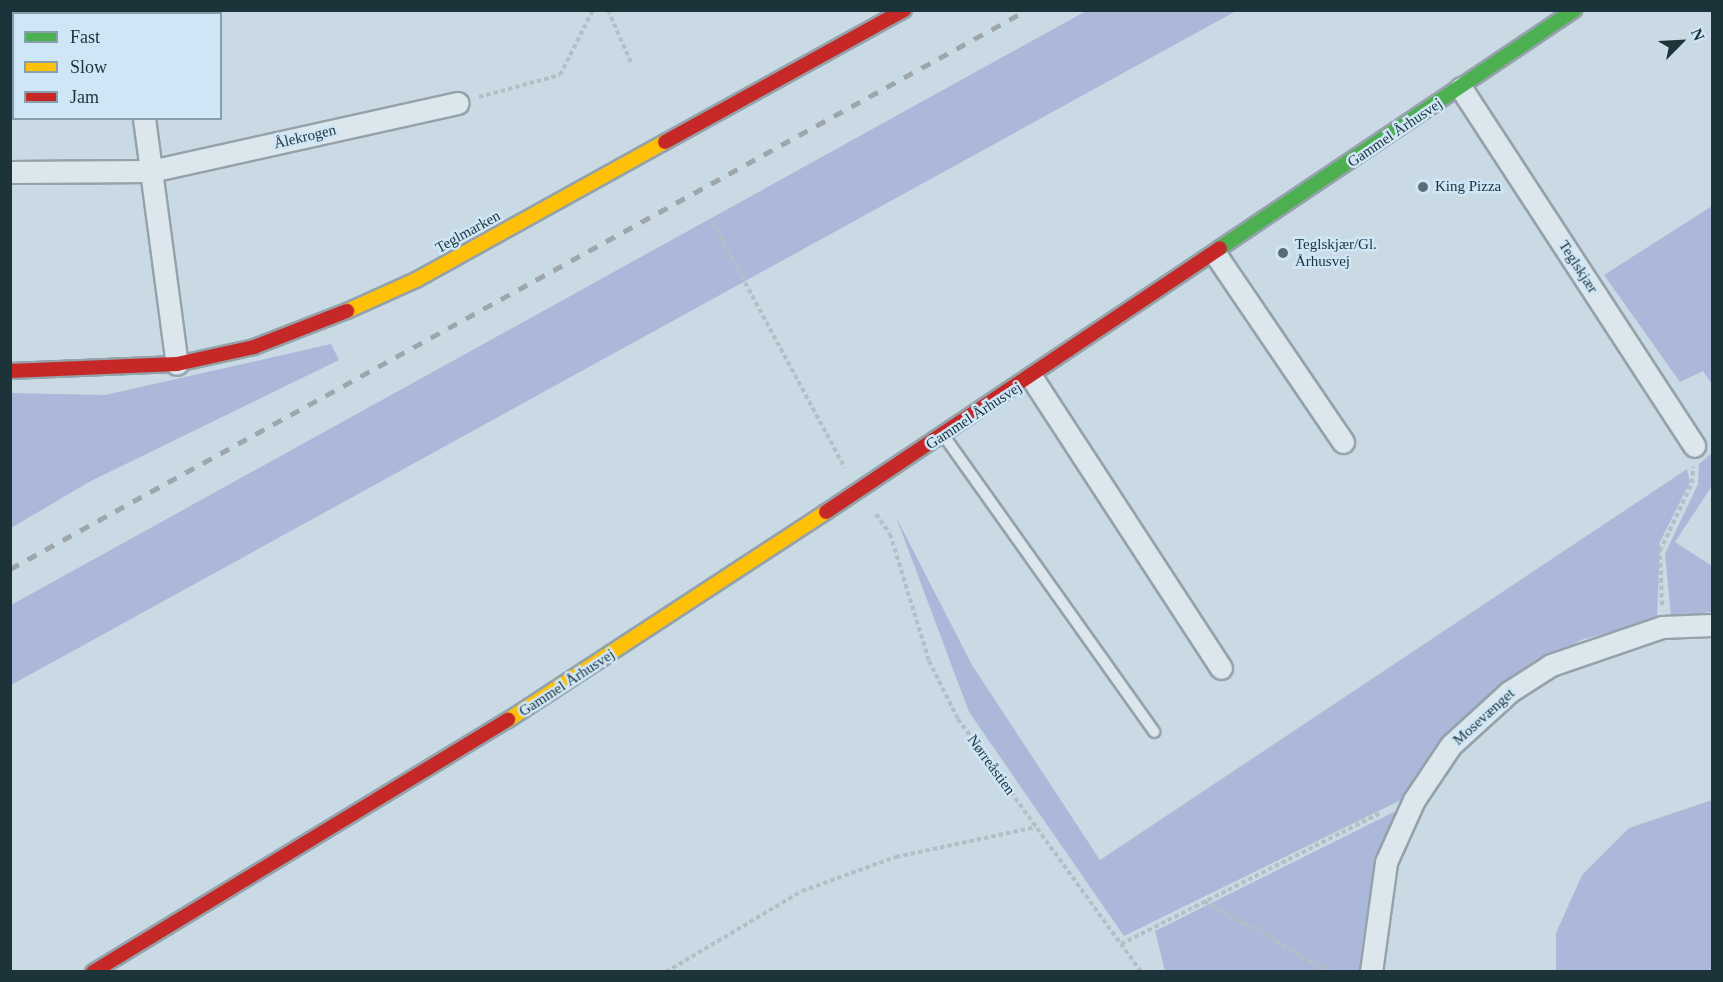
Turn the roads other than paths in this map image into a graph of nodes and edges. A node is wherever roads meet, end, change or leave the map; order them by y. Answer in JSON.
{"nodes":[{"id":1,"x":904,"y":10,"type":"edge"},
{"id":2,"x":1574,"y":10,"type":"edge"},
{"id":3,"x":1461,"y":88,"type":"junction"},
{"id":4,"x":458,"y":103,"type":"road end"},
{"id":5,"x":144,"y":120,"type":"edge"},
{"id":6,"x":151,"y":171,"type":"junction"},
{"id":7,"x":10,"y":172,"type":"edge"},
{"id":8,"x":1216,"y":255,"type":"junction"},
{"id":9,"x":177,"y":364,"type":"junction"},
{"id":10,"x":10,"y":371,"type":"edge"},
{"id":11,"x":1032,"y":378,"type":"junction"},
{"id":12,"x":944,"y":436,"type":"junction"},
{"id":13,"x":1343,"y":442,"type":"dead end"},
{"id":14,"x":1694,"y":446,"type":"road end"},
{"id":15,"x":1713,"y":625,"type":"edge"},
{"id":16,"x":1221,"y":668,"type":"dead end"},
{"id":17,"x":1154,"y":732,"type":"dead end"},
{"id":18,"x":93,"y":972,"type":"edge"},
{"id":19,"x":1371,"y":972,"type":"edge"}],
"edges":[{"from":1,"to":9,"type":"street","name":"Teglmarken"},
{"from":2,"to":3,"type":"street","name":"Gammel Århusvej"},
{"from":3,"to":8,"type":"street","name":"Gammel Århusvej"},
{"from":3,"to":14,"type":"street","name":"Teglskjær"},
{"from":4,"to":6,"type":"street","name":"Ålekrogen"},
{"from":5,"to":6,"type":"street"},
{"from":6,"to":7,"type":"street","name":"Ålekrogen"},
{"from":6,"to":9,"type":"street"},
{"from":8,"to":11,"type":"street","name":"Gammel Århusvej"},
{"from":8,"to":13,"type":"street"},
{"from":9,"to":10,"type":"street","name":"Teglmarken"},
{"from":11,"to":12,"type":"street","name":"Gammel Århusvej"},
{"from":11,"to":16,"type":"street","name":"Gammel Århusvej"},
{"from":12,"to":17,"type":"lane"},
{"from":12,"to":18,"type":"street","name":"Gammel Århusvej"},
{"from":15,"to":19,"type":"street","name":"Mosevænget"}]}
